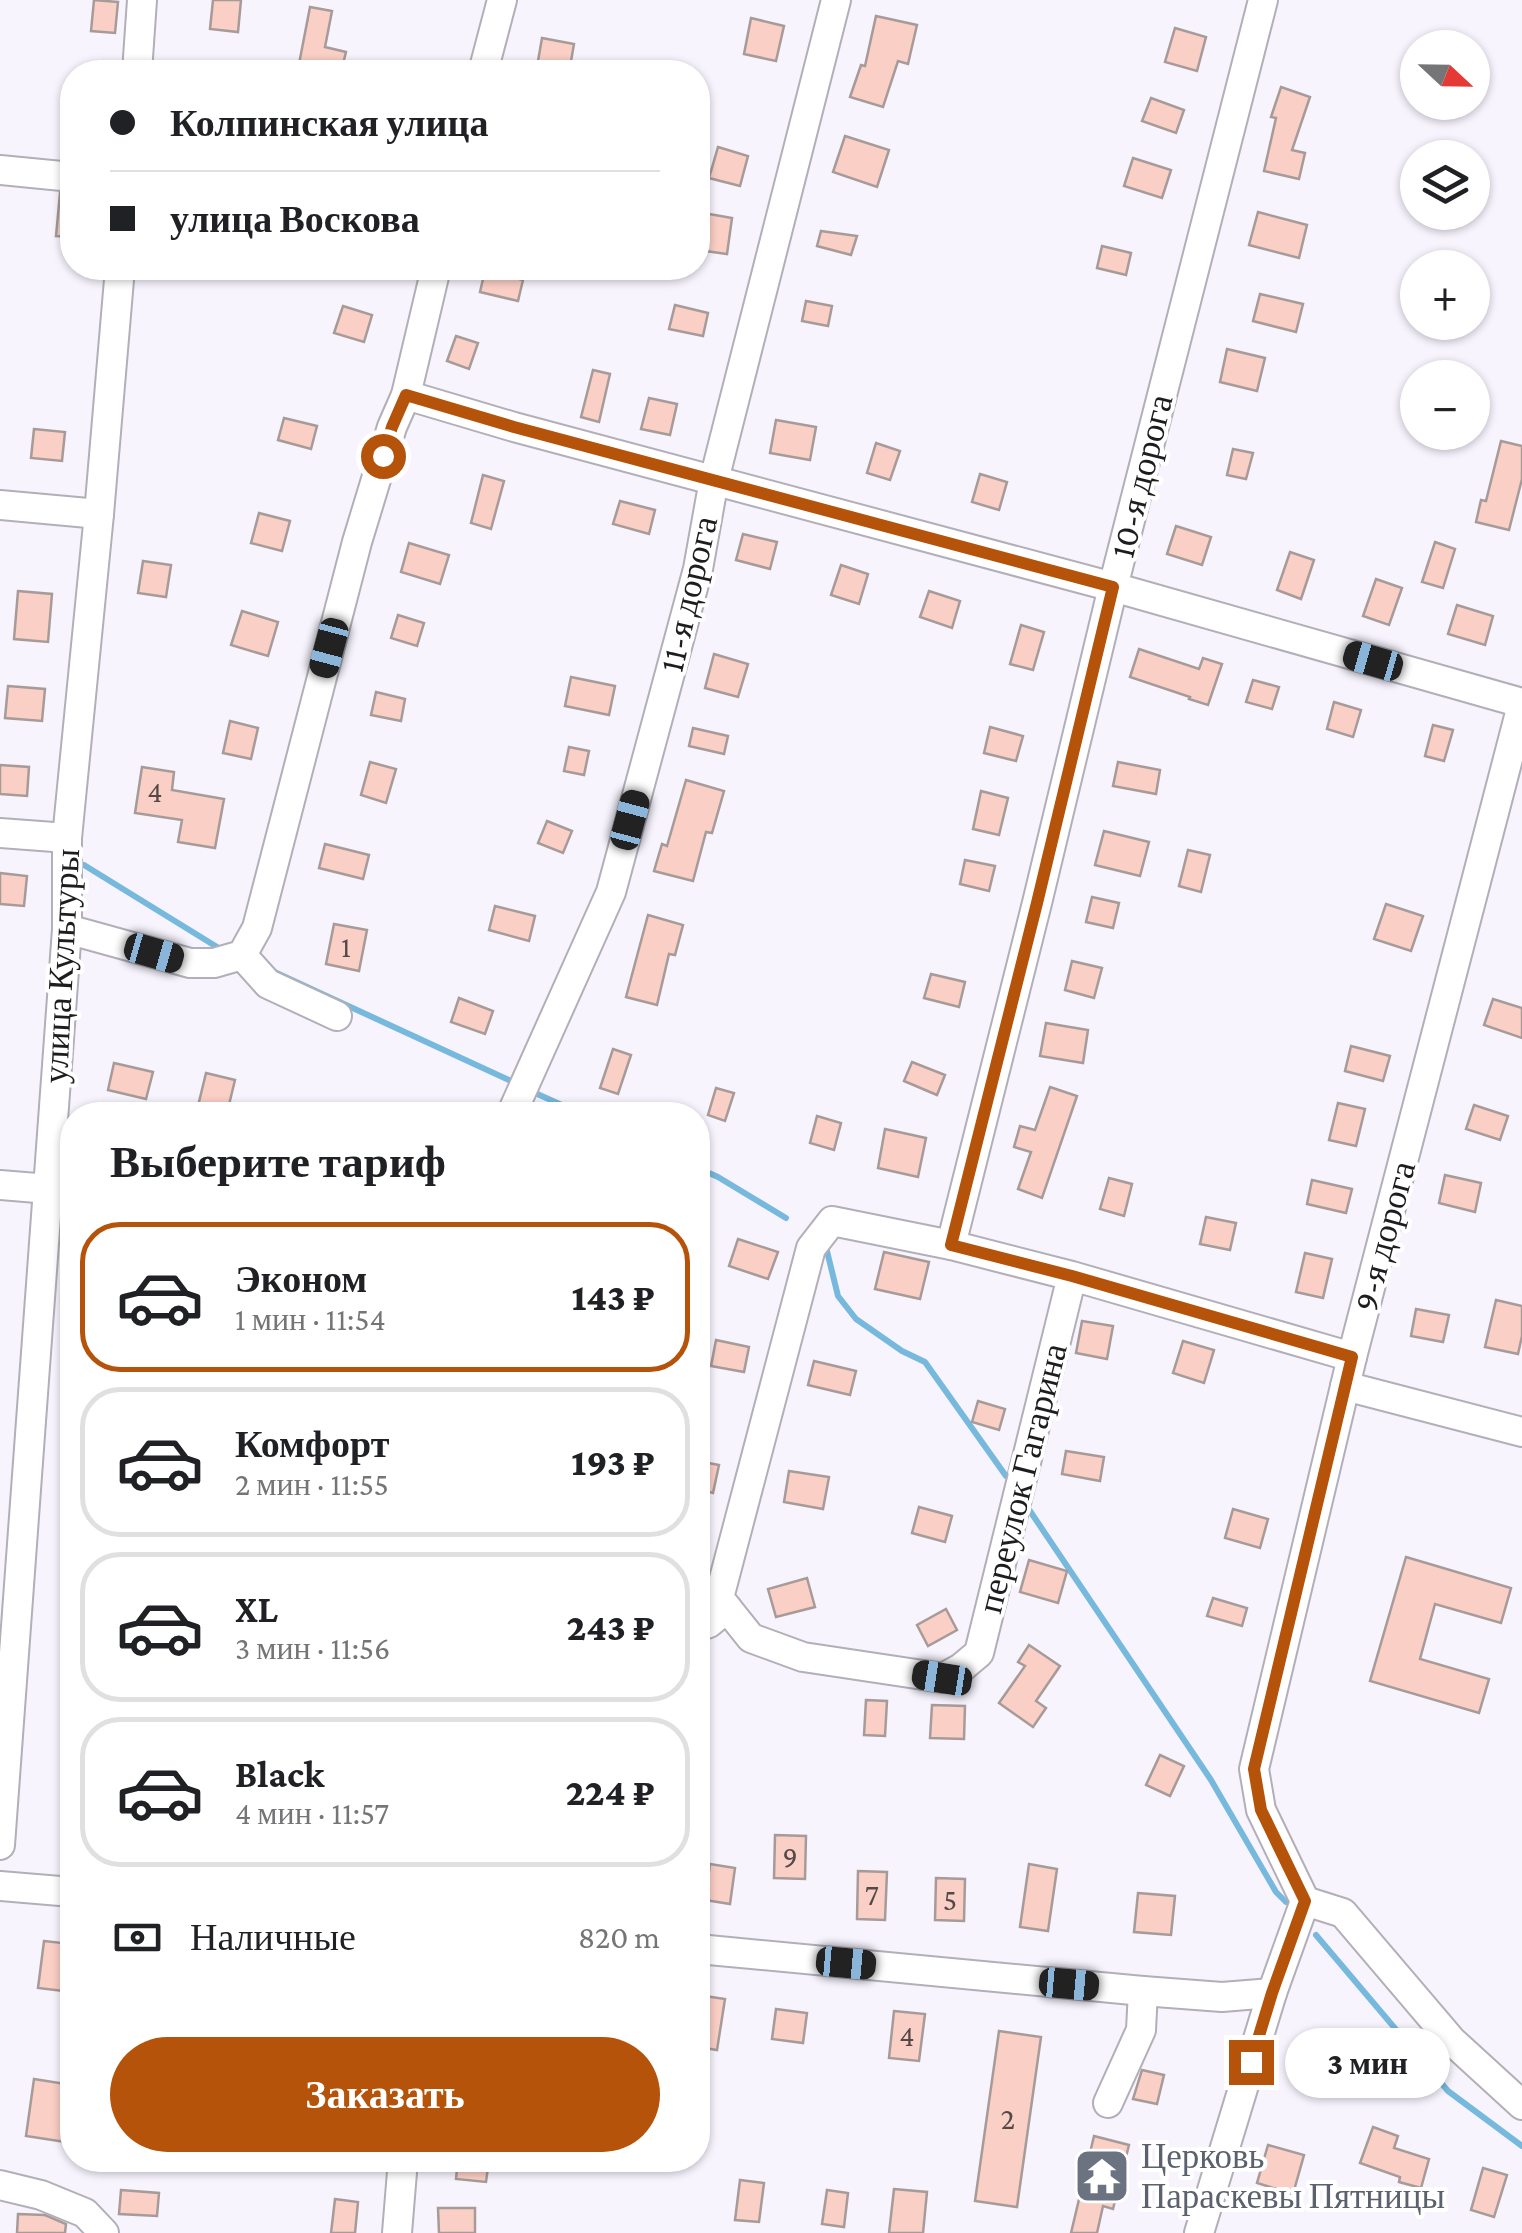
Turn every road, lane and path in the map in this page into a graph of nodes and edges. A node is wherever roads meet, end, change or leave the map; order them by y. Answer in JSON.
{"nodes":[{"id":1,"x":142,"y":0,"type":"edge"},
{"id":2,"x":502,"y":0,"type":"edge"},
{"id":3,"x":836,"y":0,"type":"edge"},
{"id":4,"x":1262,"y":0,"type":"edge"},
{"id":5,"x":137,"y":60,"type":"edge"},
{"id":6,"x":486,"y":60,"type":"edge"},
{"id":7,"x":0,"y":170,"type":"edge"},
{"id":8,"x":60,"y":176,"type":"edge"},
{"id":9,"x":119,"y":280,"type":"edge"},
{"id":10,"x":433,"y":280,"type":"edge"},
{"id":11,"x":406,"y":395,"type":"junction"},
{"id":12,"x":714,"y":480,"type":"junction"},
{"id":13,"x":0,"y":505,"type":"edge"},
{"id":14,"x":99,"y":514,"type":"junction"},
{"id":15,"x":1113,"y":587,"type":"junction"},
{"id":16,"x":1522,"y":704,"type":"edge"},
{"id":17,"x":0,"y":833,"type":"edge"},
{"id":18,"x":66,"y":838,"type":"junction"},
{"id":19,"x":67,"y":929,"type":"junction"},
{"id":20,"x":242,"y":955,"type":"junction"},
{"id":21,"x":336,"y":1016,"type":"dead end"},
{"id":22,"x":517,"y":1102,"type":"edge"},
{"id":23,"x":0,"y":1185,"type":"edge"},
{"id":24,"x":49,"y":1189,"type":"junction"},
{"id":25,"x":951,"y":1245,"type":"junction"},
{"id":26,"x":1072,"y":1276,"type":"junction"},
{"id":27,"x":1352,"y":1357,"type":"junction"},
{"id":28,"x":1345,"y":1386,"type":"junction"},
{"id":29,"x":1522,"y":1432,"type":"edge"},
{"id":30,"x":727,"y":1608,"type":"junction"},
{"id":31,"x":710,"y":1622,"type":"edge"},
{"id":32,"x":0,"y":1845,"type":"edge"},
{"id":33,"x":0,"y":1886,"type":"edge"},
{"id":34,"x":60,"y":1891,"type":"edge"},
{"id":35,"x":1305,"y":1901,"type":"junction"},
{"id":36,"x":710,"y":1950,"type":"edge"},
{"id":37,"x":1143,"y":1991,"type":"junction"},
{"id":38,"x":1272,"y":1993,"type":"junction"},
{"id":39,"x":1108,"y":2103,"type":"dead end"},
{"id":40,"x":1522,"y":2105,"type":"edge"},
{"id":41,"x":402,"y":2172,"type":"edge"},
{"id":42,"x":0,"y":2185,"type":"edge"},
{"id":43,"x":104,"y":2233,"type":"edge"},
{"id":44,"x":397,"y":2233,"type":"edge"},
{"id":45,"x":1199,"y":2233,"type":"edge"}],
"edges":[{"from":1,"to":5,"type":"street"},
{"from":2,"to":6,"type":"street"},
{"from":3,"to":12,"type":"street","name":"11-я дорога"},
{"from":4,"to":15,"type":"street","name":"10-я дорога"},
{"from":7,"to":8,"type":"street"},
{"from":9,"to":14,"type":"street","name":"улица Культуры"},
{"from":10,"to":11,"type":"street"},
{"from":11,"to":12,"type":"street"},
{"from":11,"to":20,"type":"street"},
{"from":12,"to":15,"type":"street"},
{"from":12,"to":22,"type":"street","name":"11-я дорога"},
{"from":13,"to":14,"type":"street"},
{"from":14,"to":18,"type":"street","name":"улица Культуры"},
{"from":15,"to":16,"type":"street"},
{"from":15,"to":25,"type":"street","name":"10-я дорога"},
{"from":16,"to":27,"type":"street","name":"9-я дорога"},
{"from":17,"to":18,"type":"street"},
{"from":18,"to":19,"type":"street","name":"улица Культуры"},
{"from":19,"to":20,"type":"street"},
{"from":19,"to":24,"type":"street","name":"улица Культуры"},
{"from":20,"to":21,"type":"street"},
{"from":23,"to":24,"type":"street"},
{"from":24,"to":32,"type":"street","name":"улица Культуры"},
{"from":25,"to":26,"type":"street"},
{"from":25,"to":30,"type":"street"},
{"from":26,"to":27,"type":"street"},
{"from":26,"to":30,"type":"street","name":"переулок Гагарина"},
{"from":27,"to":28,"type":"street","name":"9-я дорога"},
{"from":28,"to":29,"type":"street"},
{"from":28,"to":35,"type":"street","name":"9-я дорога"},
{"from":30,"to":31,"type":"street"},
{"from":33,"to":34,"type":"street"},
{"from":35,"to":38,"type":"street"},
{"from":35,"to":40,"type":"street"},
{"from":36,"to":37,"type":"street"},
{"from":37,"to":38,"type":"street"},
{"from":37,"to":39,"type":"street"},
{"from":38,"to":45,"type":"street"},
{"from":41,"to":44,"type":"street"},
{"from":42,"to":43,"type":"street"}]}
